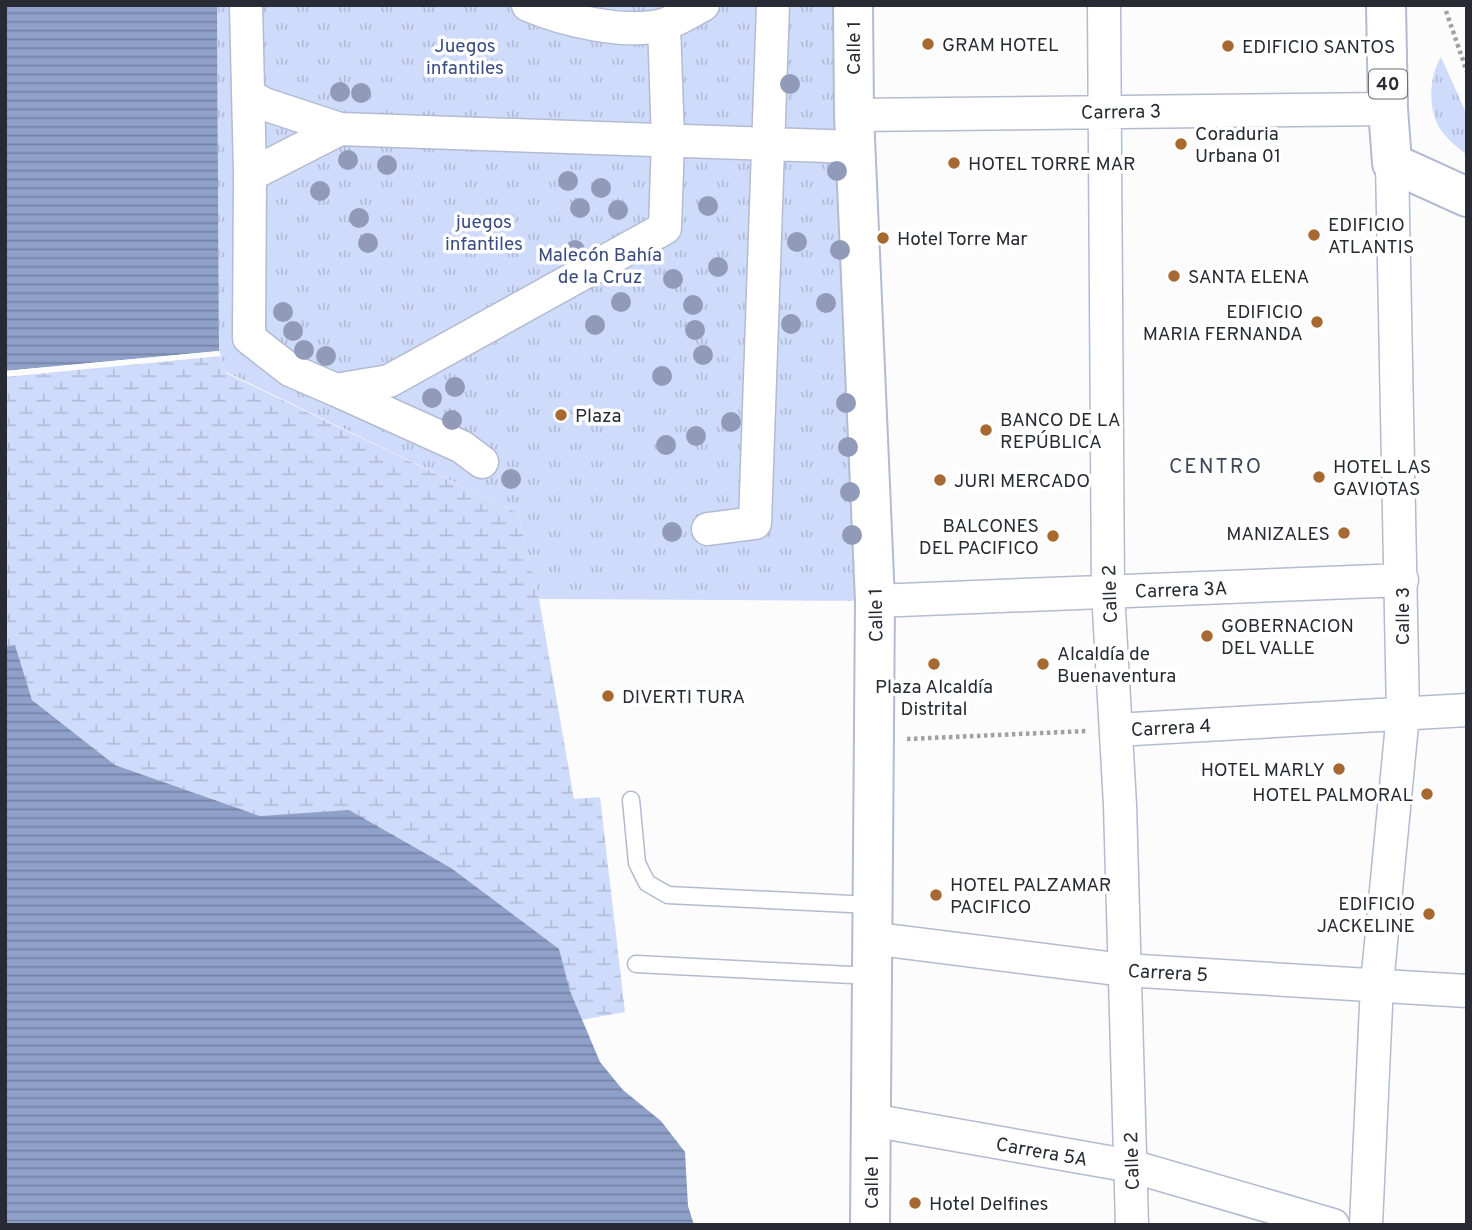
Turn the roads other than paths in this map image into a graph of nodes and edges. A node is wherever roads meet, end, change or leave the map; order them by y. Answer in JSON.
{"nodes":[{"id":1,"x":246,"y":5,"type":"edge"},
{"id":2,"x":528,"y":5,"type":"edge"},
{"id":3,"x":703,"y":5,"type":"edge"},
{"id":4,"x":774,"y":5,"type":"edge"},
{"id":5,"x":853,"y":5,"type":"edge"},
{"id":6,"x":1104,"y":5,"type":"edge"},
{"id":7,"x":1386,"y":5,"type":"edge"},
{"id":8,"x":664,"y":25,"type":"junction"},
{"id":9,"x":248,"y":95,"type":"junction"},
{"id":10,"x":1388,"y":109,"type":"junction"},
{"id":11,"x":1106,"y":111,"type":"junction"},
{"id":12,"x":340,"y":129,"type":"junction"},
{"id":13,"x":855,"y":131,"type":"junction"},
{"id":14,"x":668,"y":140,"type":"junction"},
{"id":15,"x":771,"y":144,"type":"junction"},
{"id":16,"x":1392,"y":163,"type":"junction"},
{"id":17,"x":250,"y":175,"type":"junction"},
{"id":18,"x":1467,"y":197,"type":"edge"},
{"id":19,"x":336,"y":390,"type":"junction"},
{"id":20,"x":482,"y":462,"type":"dead end"},
{"id":21,"x":708,"y":529,"type":"dead end"},
{"id":22,"x":1402,"y":580,"type":"junction"},
{"id":23,"x":1108,"y":592,"type":"junction"},
{"id":24,"x":875,"y":601,"type":"junction"},
{"id":25,"x":1467,"y":710,"type":"edge"},
{"id":26,"x":1403,"y":715,"type":"junction"},
{"id":27,"x":1116,"y":730,"type":"junction"},
{"id":28,"x":631,"y":800,"type":"dead end"},
{"id":29,"x":871,"y":922,"type":"junction"},
{"id":30,"x":636,"y":964,"type":"dead end"},
{"id":31,"x":1124,"y":970,"type":"junction"},
{"id":32,"x":872,"y":976,"type":"junction"},
{"id":33,"x":1377,"y":984,"type":"junction"},
{"id":34,"x":1467,"y":991,"type":"edge"},
{"id":35,"x":871,"y":1120,"type":"junction"},
{"id":36,"x":1131,"y":1167,"type":"junction"},
{"id":37,"x":870,"y":1225,"type":"edge"},
{"id":38,"x":1132,"y":1225,"type":"edge"},
{"id":39,"x":1333,"y":1225,"type":"edge"},
{"id":40,"x":1366,"y":1225,"type":"edge"}],
"edges":[{"from":1,"to":9,"type":"street"},
{"from":2,"to":8,"type":"street"},
{"from":3,"to":8,"type":"street"},
{"from":4,"to":15,"type":"street"},
{"from":5,"to":13,"type":"main road","name":"Calle 1"},
{"from":6,"to":11,"type":"street","name":"Calle 2"},
{"from":7,"to":10,"type":"main road","name":"Calle 3","number":"40"},
{"from":8,"to":14,"type":"street"},
{"from":9,"to":12,"type":"street"},
{"from":9,"to":17,"type":"street"},
{"from":10,"to":11,"type":"street","name":"Carrera 3"},
{"from":10,"to":16,"type":"main road","name":"Calle 3","number":"40"},
{"from":11,"to":13,"type":"street","name":"Carrera 3"},
{"from":11,"to":23,"type":"street","name":"Calle 2"},
{"from":12,"to":14,"type":"street","name":"Carrera 3"},
{"from":12,"to":17,"type":"street"},
{"from":13,"to":15,"type":"street","name":"Carrera 3"},
{"from":13,"to":24,"type":"main road","name":"Calle 1"},
{"from":14,"to":15,"type":"street","name":"Carrera 3"},
{"from":14,"to":19,"type":"street"},
{"from":15,"to":21,"type":"street"},
{"from":16,"to":18,"type":"main road"},
{"from":16,"to":22,"type":"street","name":"Calle 3"},
{"from":17,"to":19,"type":"street"},
{"from":19,"to":20,"type":"street"},
{"from":22,"to":23,"type":"street","name":"Carrera 3A"},
{"from":22,"to":26,"type":"street","name":"Calle 3"},
{"from":23,"to":24,"type":"street","name":"Carrera 3A"},
{"from":23,"to":27,"type":"street","name":"Calle 2"},
{"from":24,"to":29,"type":"main road","name":"Calle 1"},
{"from":25,"to":26,"type":"street","name":"Carrera 4"},
{"from":26,"to":27,"type":"street","name":"Carrera 4"},
{"from":26,"to":33,"type":"street","name":"Calle 3"},
{"from":27,"to":31,"type":"street","name":"Calle 2"},
{"from":28,"to":29,"type":"lane"},
{"from":29,"to":31,"type":"street","name":"Carrera 5"},
{"from":29,"to":32,"type":"main road","name":"Calle 1"},
{"from":30,"to":32,"type":"lane"},
{"from":31,"to":33,"type":"street","name":"Carrera 5"},
{"from":31,"to":36,"type":"street","name":"Calle 2"},
{"from":32,"to":35,"type":"main road","name":"Calle 1"},
{"from":33,"to":34,"type":"street","name":"Carrera 5"},
{"from":33,"to":40,"type":"street","name":"Calle 3"},
{"from":35,"to":36,"type":"street","name":"Carrera 5A"},
{"from":35,"to":37,"type":"main road","name":"Calle 1"},
{"from":36,"to":38,"type":"street","name":"Calle 2"},
{"from":36,"to":39,"type":"street","name":"Carrera 5A"}]}
